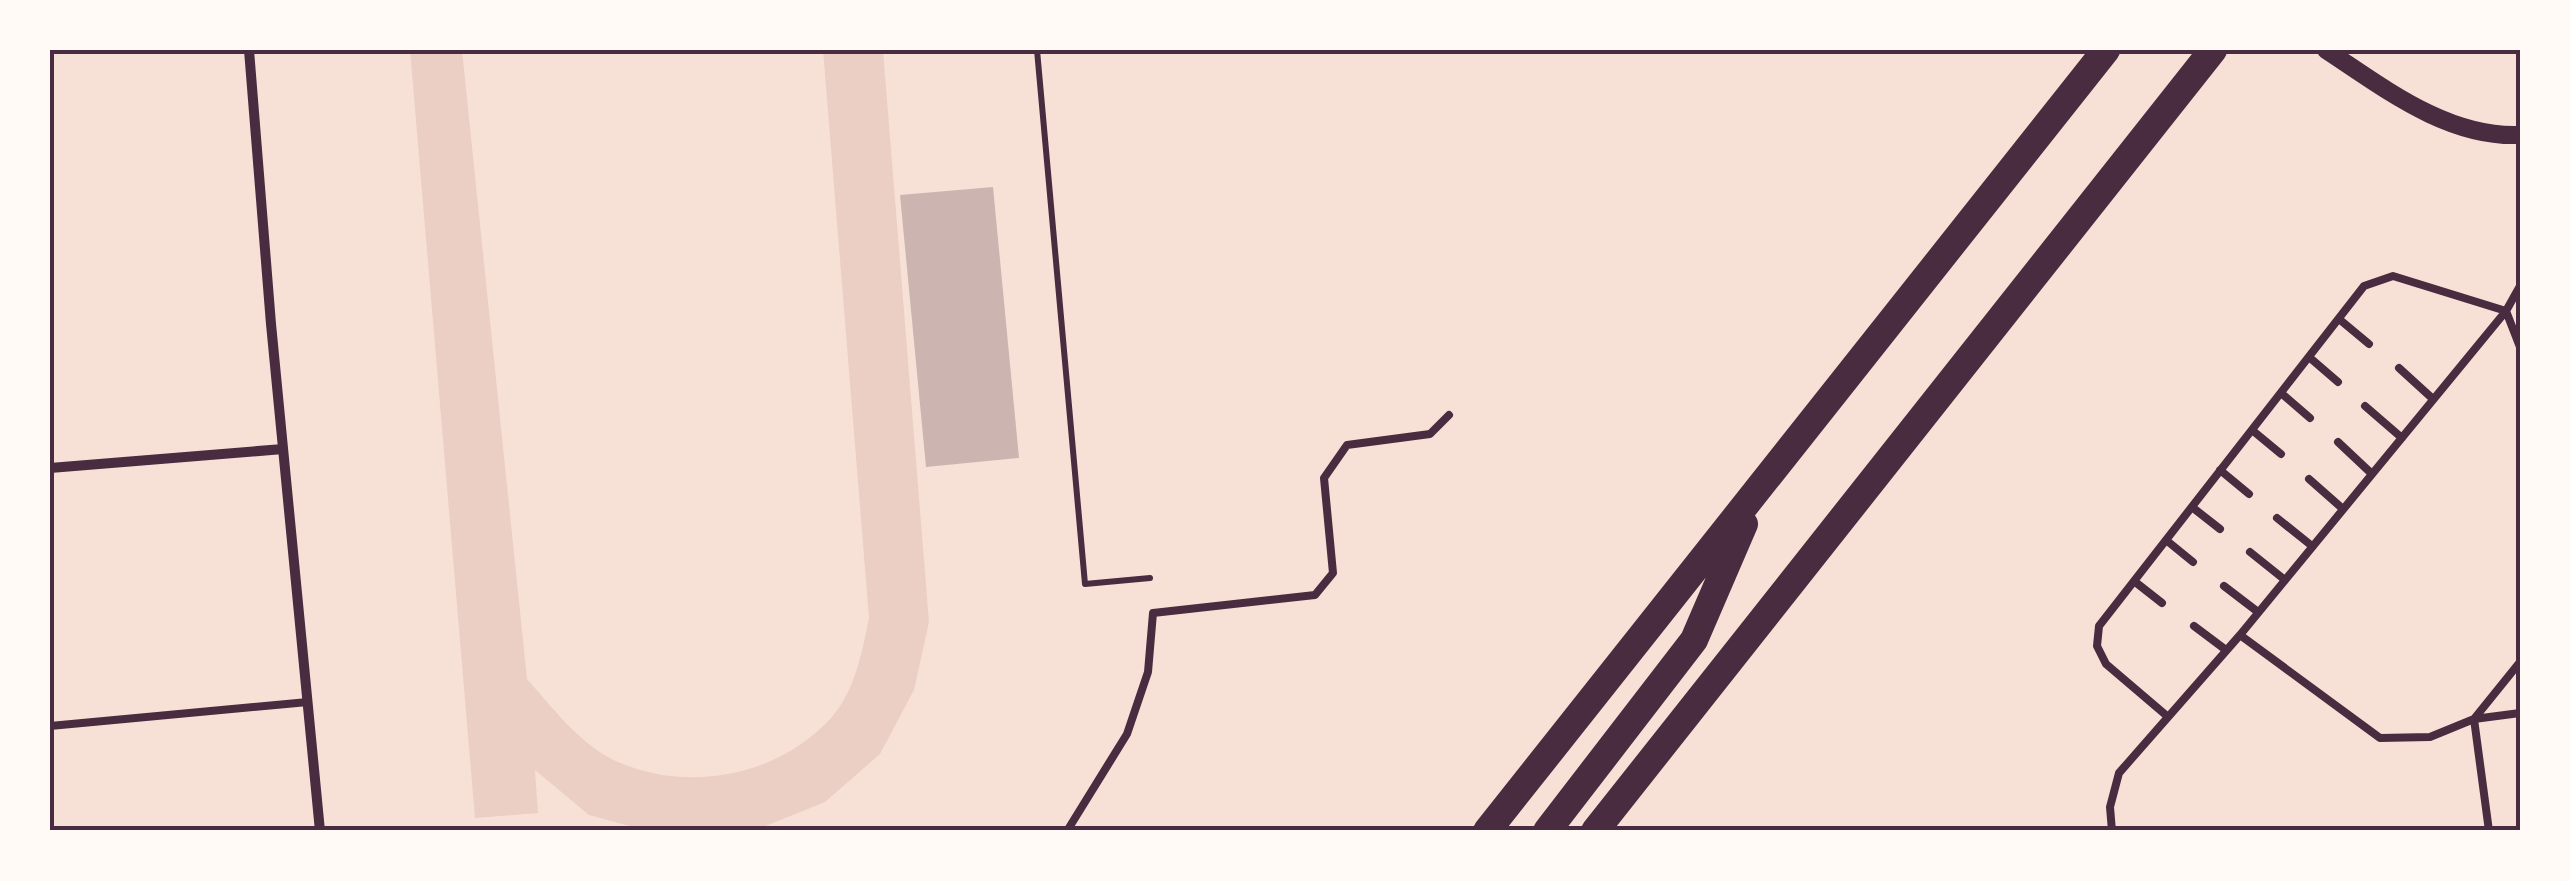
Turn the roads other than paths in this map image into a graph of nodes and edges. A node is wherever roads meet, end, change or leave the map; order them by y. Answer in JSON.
{"nodes":[{"id":1,"x":249,"y":50,"type":"edge"},
{"id":2,"x":2106,"y":50,"type":"edge"},
{"id":3,"x":2213,"y":50,"type":"edge"},
{"id":4,"x":2326,"y":50,"type":"edge"},
{"id":5,"x":2520,"y":134,"type":"edge"},
{"id":6,"x":2520,"y":286,"type":"edge"},
{"id":7,"x":2506,"y":311,"type":"junction"},
{"id":8,"x":2339,"y":319,"type":"junction"},
{"id":9,"x":2370,"y":344,"type":"dead end"},
{"id":10,"x":2520,"y":347,"type":"edge"},
{"id":11,"x":2308,"y":358,"type":"junction"},
{"id":12,"x":2399,"y":368,"type":"dead end"},
{"id":13,"x":2338,"y":382,"type":"dead end"},
{"id":14,"x":2281,"y":394,"type":"junction"},
{"id":15,"x":2433,"y":400,"type":"junction"},
{"id":16,"x":2365,"y":406,"type":"dead end"},
{"id":17,"x":1449,"y":415,"type":"dead end"},
{"id":18,"x":2310,"y":418,"type":"dead end"},
{"id":19,"x":2252,"y":430,"type":"junction"},
{"id":20,"x":2402,"y":438,"type":"junction"},
{"id":21,"x":2338,"y":442,"type":"dead end"},
{"id":22,"x":283,"y":449,"type":"junction"},
{"id":23,"x":2281,"y":454,"type":"dead end"},
{"id":24,"x":50,"y":468,"type":"edge"},
{"id":25,"x":2220,"y":470,"type":"junction"},
{"id":26,"x":2372,"y":474,"type":"junction"},
{"id":27,"x":2309,"y":479,"type":"dead end"},
{"id":28,"x":1759,"y":491,"type":"junction"},
{"id":29,"x":2249,"y":494,"type":"dead end"},
{"id":30,"x":2192,"y":507,"type":"junction"},
{"id":31,"x":2343,"y":509,"type":"junction"},
{"id":32,"x":2277,"y":518,"type":"dead end"},
{"id":33,"x":2220,"y":529,"type":"dead end"},
{"id":34,"x":2166,"y":540,"type":"junction"},
{"id":35,"x":2312,"y":546,"type":"junction"},
{"id":36,"x":2250,"y":552,"type":"dead end"},
{"id":37,"x":2193,"y":562,"type":"dead end"},
{"id":38,"x":2285,"y":580,"type":"junction"},
{"id":39,"x":2134,"y":581,"type":"junction"},
{"id":40,"x":2224,"y":586,"type":"dead end"},
{"id":41,"x":2162,"y":603,"type":"dead end"},
{"id":42,"x":2258,"y":612,"type":"junction"},
{"id":43,"x":2194,"y":626,"type":"dead end"},
{"id":44,"x":2240,"y":634,"type":"junction"},
{"id":45,"x":2226,"y":650,"type":"junction"},
{"id":46,"x":2520,"y":662,"type":"edge"},
{"id":47,"x":308,"y":702,"type":"junction"},
{"id":48,"x":2520,"y":713,"type":"edge"},
{"id":49,"x":2166,"y":716,"type":"junction"},
{"id":50,"x":2474,"y":718,"type":"junction"},
{"id":51,"x":50,"y":726,"type":"edge"},
{"id":52,"x":320,"y":831,"type":"edge"},
{"id":53,"x":1067,"y":831,"type":"edge"},
{"id":54,"x":1487,"y":831,"type":"edge"},
{"id":55,"x":1547,"y":831,"type":"edge"},
{"id":56,"x":1594,"y":831,"type":"edge"},
{"id":57,"x":2112,"y":831,"type":"edge"},
{"id":58,"x":2489,"y":831,"type":"edge"}],
"edges":[{"from":1,"to":22,"type":"street"},
{"from":2,"to":28,"type":"highway"},
{"from":3,"to":56,"type":"highway"},
{"from":4,"to":5,"type":"street"},
{"from":6,"to":7,"type":"lane"},
{"from":7,"to":8,"type":"lane"},
{"from":7,"to":10,"type":"lane"},
{"from":7,"to":15,"type":"lane"},
{"from":8,"to":9,"type":"lane"},
{"from":8,"to":11,"type":"lane"},
{"from":11,"to":13,"type":"lane"},
{"from":11,"to":14,"type":"lane"},
{"from":12,"to":15,"type":"lane"},
{"from":14,"to":18,"type":"lane"},
{"from":14,"to":19,"type":"lane"},
{"from":15,"to":20,"type":"lane"},
{"from":16,"to":20,"type":"lane"},
{"from":17,"to":53,"type":"lane"},
{"from":19,"to":23,"type":"lane"},
{"from":19,"to":25,"type":"lane"},
{"from":20,"to":26,"type":"lane"},
{"from":21,"to":26,"type":"lane"},
{"from":22,"to":24,"type":"street"},
{"from":22,"to":47,"type":"street"},
{"from":25,"to":29,"type":"lane"},
{"from":25,"to":30,"type":"lane"},
{"from":26,"to":31,"type":"lane"},
{"from":27,"to":31,"type":"lane"},
{"from":28,"to":54,"type":"highway"},
{"from":28,"to":55,"type":"highway"},
{"from":30,"to":33,"type":"lane"},
{"from":30,"to":34,"type":"lane"},
{"from":31,"to":35,"type":"lane"},
{"from":32,"to":35,"type":"lane"},
{"from":34,"to":37,"type":"lane"},
{"from":34,"to":39,"type":"lane"},
{"from":35,"to":38,"type":"lane"},
{"from":36,"to":38,"type":"lane"},
{"from":38,"to":42,"type":"lane"},
{"from":39,"to":41,"type":"lane"},
{"from":39,"to":49,"type":"lane"},
{"from":40,"to":42,"type":"lane"},
{"from":42,"to":44,"type":"lane"},
{"from":43,"to":45,"type":"lane"},
{"from":44,"to":45,"type":"lane"},
{"from":44,"to":50,"type":"lane"},
{"from":45,"to":49,"type":"lane"},
{"from":46,"to":50,"type":"lane"},
{"from":47,"to":51,"type":"lane"},
{"from":47,"to":52,"type":"street"},
{"from":48,"to":50,"type":"lane"},
{"from":49,"to":57,"type":"lane"},
{"from":50,"to":58,"type":"lane"}]}
